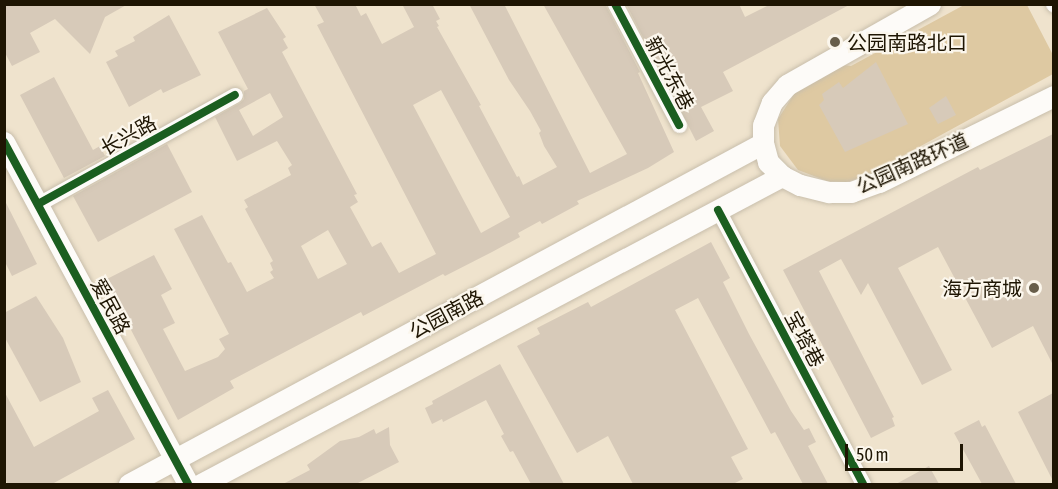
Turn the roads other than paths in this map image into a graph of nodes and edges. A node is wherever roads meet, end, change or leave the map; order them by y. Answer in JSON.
{"nodes":[{"id":1,"x":615,"y":4,"type":"edge"},
{"id":2,"x":930,"y":4,"type":"edge"},
{"id":3,"x":235,"y":95,"type":"dead end"},
{"id":4,"x":1053,"y":96,"type":"edge"},
{"id":5,"x":679,"y":125,"type":"dead end"},
{"id":6,"x":4,"y":142,"type":"edge"},
{"id":7,"x":763,"y":143,"type":"junction"},
{"id":8,"x":782,"y":176,"type":"junction"},
{"id":9,"x":38,"y":204,"type":"junction"},
{"id":10,"x":718,"y":210,"type":"junction"},
{"id":11,"x":175,"y":460,"type":"junction"},
{"id":12,"x":129,"y":484,"type":"edge"},
{"id":13,"x":188,"y":484,"type":"edge"},
{"id":14,"x":201,"y":484,"type":"edge"},
{"id":15,"x":863,"y":484,"type":"edge"}],
"edges":[{"from":1,"to":5,"type":"street","name":"新光东巷"},
{"from":2,"to":7,"type":"main road"},
{"from":3,"to":9,"type":"street","name":"长兴路"},
{"from":4,"to":8,"type":"main road","name":"公园南路环道"},
{"from":6,"to":9,"type":"main road","name":"爱民路"},
{"from":7,"to":8,"type":"main road"},
{"from":7,"to":11,"type":"main road","name":"公园南路"},
{"from":8,"to":10,"type":"main road","name":"公园南路"},
{"from":9,"to":11,"type":"main road","name":"爱民路"},
{"from":10,"to":14,"type":"main road","name":"公园南路"},
{"from":10,"to":15,"type":"street","name":"宝塔巷"},
{"from":11,"to":12,"type":"main road","name":"公园南路"},
{"from":11,"to":13,"type":"main road","name":"爱民路"}]}
